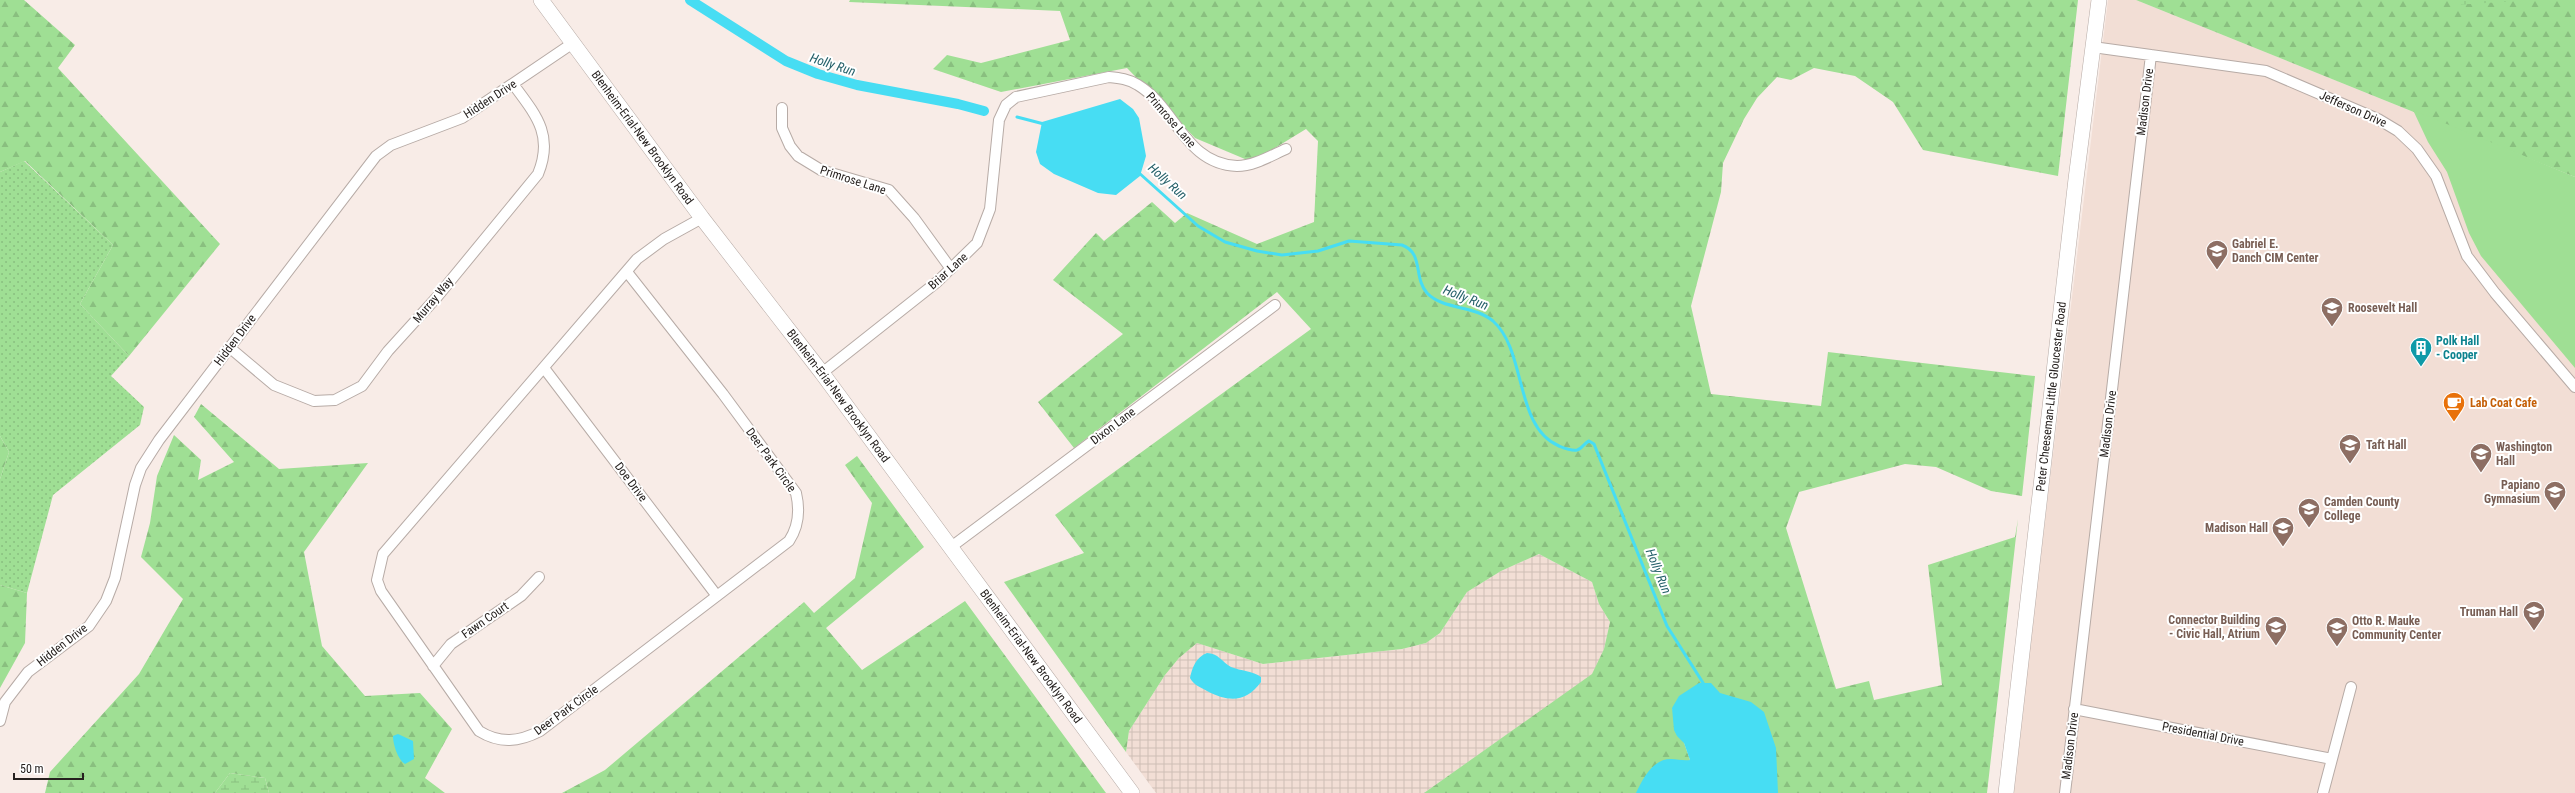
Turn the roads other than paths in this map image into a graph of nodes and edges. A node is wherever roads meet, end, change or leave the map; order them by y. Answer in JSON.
{"nodes":[{"id":1,"x":542,"y":0,"type":"edge"},
{"id":2,"x":2099,"y":0,"type":"edge"},
{"id":3,"x":573,"y":43,"type":"junction"},
{"id":4,"x":2094,"y":47,"type":"junction"},
{"id":5,"x":2151,"y":55,"type":"junction"},
{"id":6,"x":513,"y":84,"type":"junction"},
{"id":7,"x":782,"y":108,"type":"dead end"},
{"id":8,"x":999,"y":124,"type":"joint"},
{"id":9,"x":1286,"y":148,"type":"dead end"},
{"id":10,"x":702,"y":218,"type":"junction"},
{"id":11,"x":951,"y":269,"type":"junction"},
{"id":12,"x":627,"y":272,"type":"junction"},
{"id":13,"x":1275,"y":306,"type":"dead end"},
{"id":14,"x":229,"y":347,"type":"junction"},
{"id":15,"x":544,"y":368,"type":"junction"},
{"id":16,"x":822,"y":373,"type":"junction"},
{"id":17,"x":2575,"y":387,"type":"edge"},
{"id":18,"x":952,"y":547,"type":"junction"},
{"id":19,"x":539,"y":577,"type":"dead end"},
{"id":20,"x":717,"y":596,"type":"junction"},
{"id":21,"x":433,"y":666,"type":"junction"},
{"id":22,"x":2351,"y":687,"type":"dead end"},
{"id":23,"x":2074,"y":709,"type":"junction"},
{"id":24,"x":0,"y":721,"type":"edge"},
{"id":25,"x":2332,"y":759,"type":"junction"},
{"id":26,"x":1132,"y":793,"type":"edge"},
{"id":27,"x":2006,"y":793,"type":"edge"},
{"id":28,"x":2064,"y":793,"type":"edge"},
{"id":29,"x":2323,"y":793,"type":"edge"}],
"edges":[{"from":1,"to":3,"type":"main road","name":"Blenheim-Erial-New Brooklyn Road"},
{"from":2,"to":4,"type":"main road","name":"Peter Cheeseman-Little Gloucester Road"},
{"from":3,"to":6,"type":"street","name":"Hidden Drive"},
{"from":3,"to":10,"type":"main road","name":"Blenheim-Erial-New Brooklyn Road"},
{"from":4,"to":5,"type":"street","name":"Jefferson Drive"},
{"from":4,"to":27,"type":"main road","name":"Peter Cheeseman-Little Gloucester Road"},
{"from":5,"to":17,"type":"street","name":"Jefferson Drive"},
{"from":5,"to":23,"type":"street","name":"Madison Drive"},
{"from":6,"to":14,"type":"street","name":"Hidden Drive"},
{"from":6,"to":14,"type":"street","name":"Murray Way"},
{"from":7,"to":11,"type":"street","name":"Primrose Lane"},
{"from":8,"to":9,"type":"street","name":"Primrose Lane"},
{"from":8,"to":11,"type":"street","name":"Briar Lane"},
{"from":10,"to":12,"type":"street","name":"Deer Park Circle"},
{"from":10,"to":16,"type":"main road","name":"Blenheim-Erial-New Brooklyn Road"},
{"from":11,"to":16,"type":"street","name":"Briar Lane"},
{"from":12,"to":15,"type":"street","name":"Deer Park Circle"},
{"from":12,"to":20,"type":"street","name":"Deer Park Circle"},
{"from":13,"to":18,"type":"street","name":"Dixon Lane"},
{"from":14,"to":24,"type":"street","name":"Hidden Drive"},
{"from":15,"to":20,"type":"street","name":"Doe Drive"},
{"from":15,"to":21,"type":"street","name":"Deer Park Circle"},
{"from":16,"to":18,"type":"main road","name":"Blenheim-Erial-New Brooklyn Road"},
{"from":18,"to":26,"type":"main road","name":"Blenheim-Erial-New Brooklyn Road"},
{"from":19,"to":21,"type":"street","name":"Fawn Court"},
{"from":20,"to":21,"type":"street","name":"Deer Park Circle"},
{"from":22,"to":25,"type":"street"},
{"from":23,"to":25,"type":"street","name":"Presidential Drive"},
{"from":23,"to":28,"type":"street","name":"Madison Drive"},
{"from":25,"to":29,"type":"street"}]}
